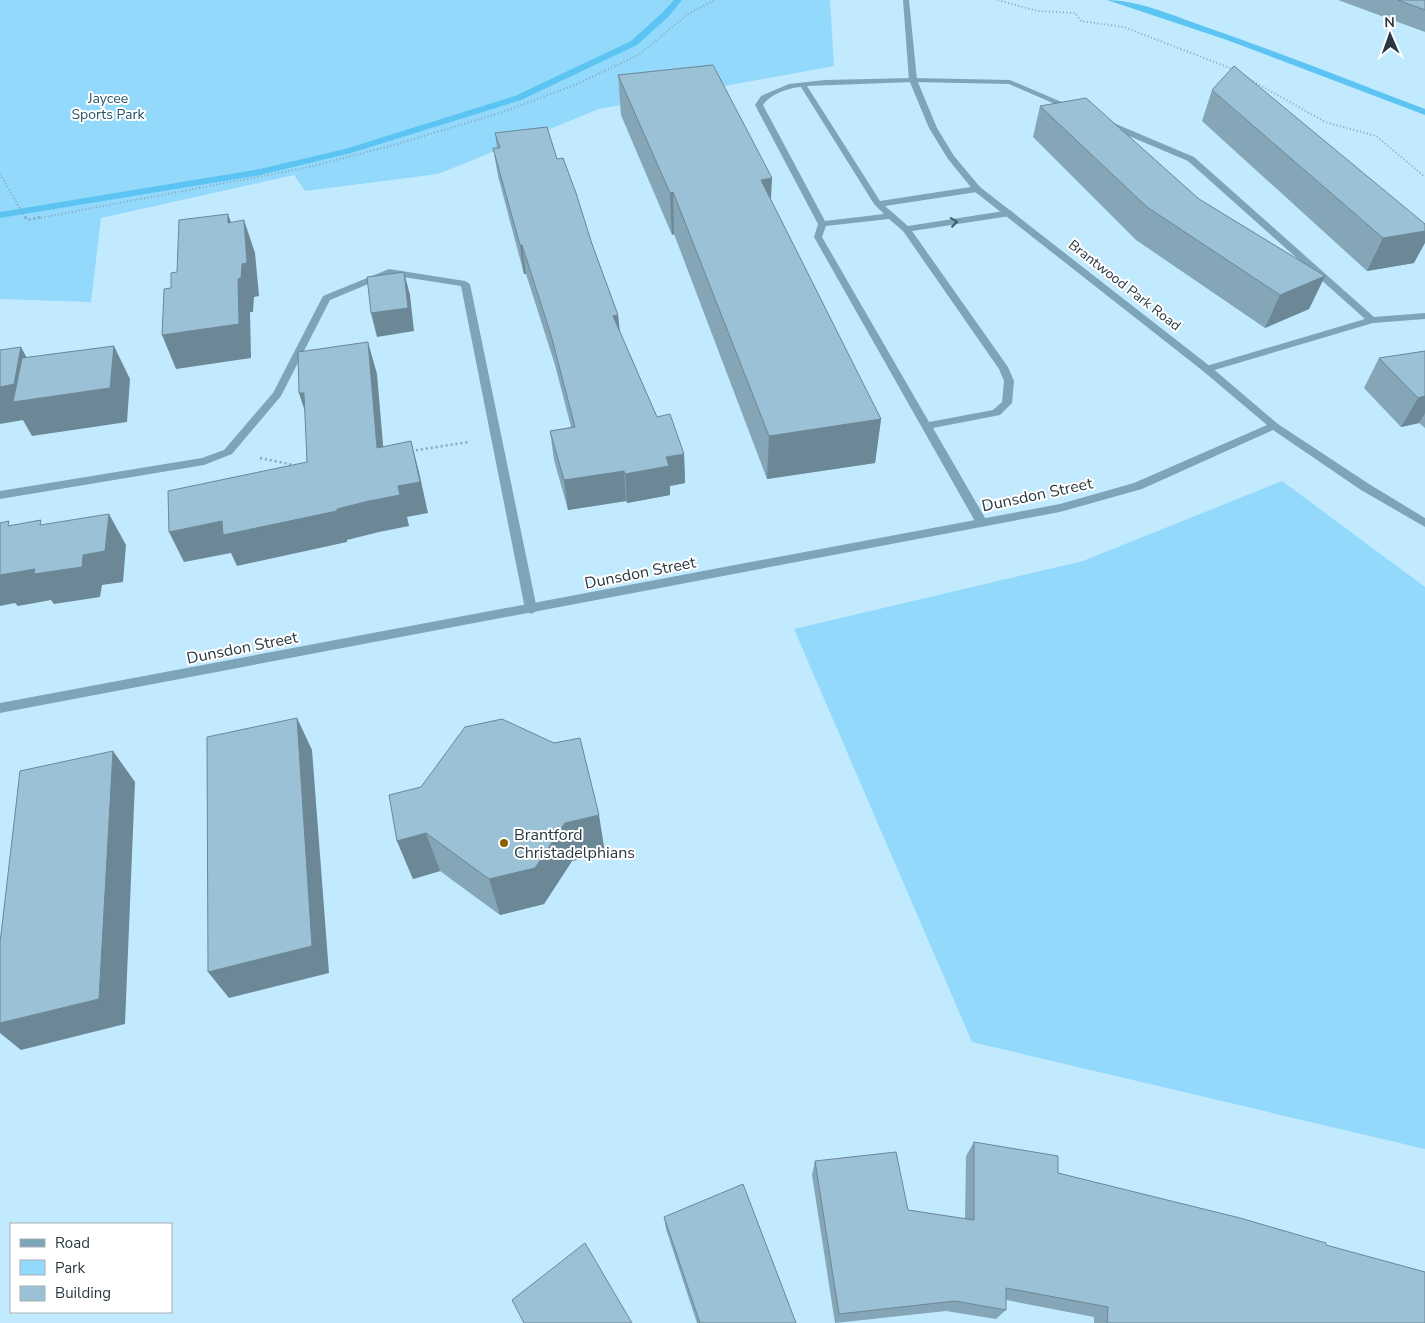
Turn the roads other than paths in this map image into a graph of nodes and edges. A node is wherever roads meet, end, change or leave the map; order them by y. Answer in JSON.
{"nodes":[{"id":1,"x":906,"y":0,"type":"edge"},
{"id":2,"x":912,"y":80,"type":"junction"},
{"id":3,"x":802,"y":85,"type":"junction"},
{"id":4,"x":1082,"y":113,"type":"edge"},
{"id":5,"x":1100,"y":120,"type":"edge"},
{"id":6,"x":978,"y":189,"type":"junction"},
{"id":7,"x":878,"y":204,"type":"junction"},
{"id":8,"x":1010,"y":213,"type":"junction"},
{"id":9,"x":891,"y":216,"type":"junction"},
{"id":10,"x":822,"y":224,"type":"junction"},
{"id":11,"x":906,"y":229,"type":"junction"},
{"id":12,"x":1425,"y":316,"type":"edge"},
{"id":13,"x":1372,"y":320,"type":"junction"},
{"id":14,"x":1207,"y":369,"type":"junction"},
{"id":15,"x":927,"y":426,"type":"junction"},
{"id":16,"x":1274,"y":426,"type":"junction"},
{"id":17,"x":0,"y":495,"type":"edge"},
{"id":18,"x":982,"y":522,"type":"junction"},
{"id":19,"x":1425,"y":523,"type":"edge"},
{"id":20,"x":531,"y":609,"type":"junction"},
{"id":21,"x":0,"y":708,"type":"edge"}],
"edges":[{"from":1,"to":2,"type":"street","name":"Brantwood Park Road"},
{"from":2,"to":3,"type":"street"},
{"from":2,"to":4,"type":"street"},
{"from":2,"to":6,"type":"street","name":"Brantwood Park Road"},
{"from":3,"to":7,"type":"street"},
{"from":3,"to":10,"type":"street"},
{"from":5,"to":13,"type":"street"},
{"from":6,"to":7,"type":"street"},
{"from":6,"to":8,"type":"street","name":"Brantwood Park Road"},
{"from":7,"to":9,"type":"street"},
{"from":11,"to":8,"type":"street","one_way":true},
{"from":8,"to":14,"type":"street","name":"Brantwood Park Road"},
{"from":9,"to":10,"type":"street"},
{"from":9,"to":11,"type":"street"},
{"from":10,"to":15,"type":"street"},
{"from":11,"to":15,"type":"street"},
{"from":12,"to":13,"type":"street"},
{"from":13,"to":14,"type":"street"},
{"from":14,"to":16,"type":"street","name":"Brantwood Park Road"},
{"from":15,"to":18,"type":"street"},
{"from":16,"to":18,"type":"street","name":"Dunsdon Street"},
{"from":16,"to":19,"type":"street","name":"Brantwood Park Road"},
{"from":17,"to":20,"type":"street"},
{"from":18,"to":20,"type":"street","name":"Dunsdon Street"},
{"from":20,"to":21,"type":"street","name":"Dunsdon Street"}]}
